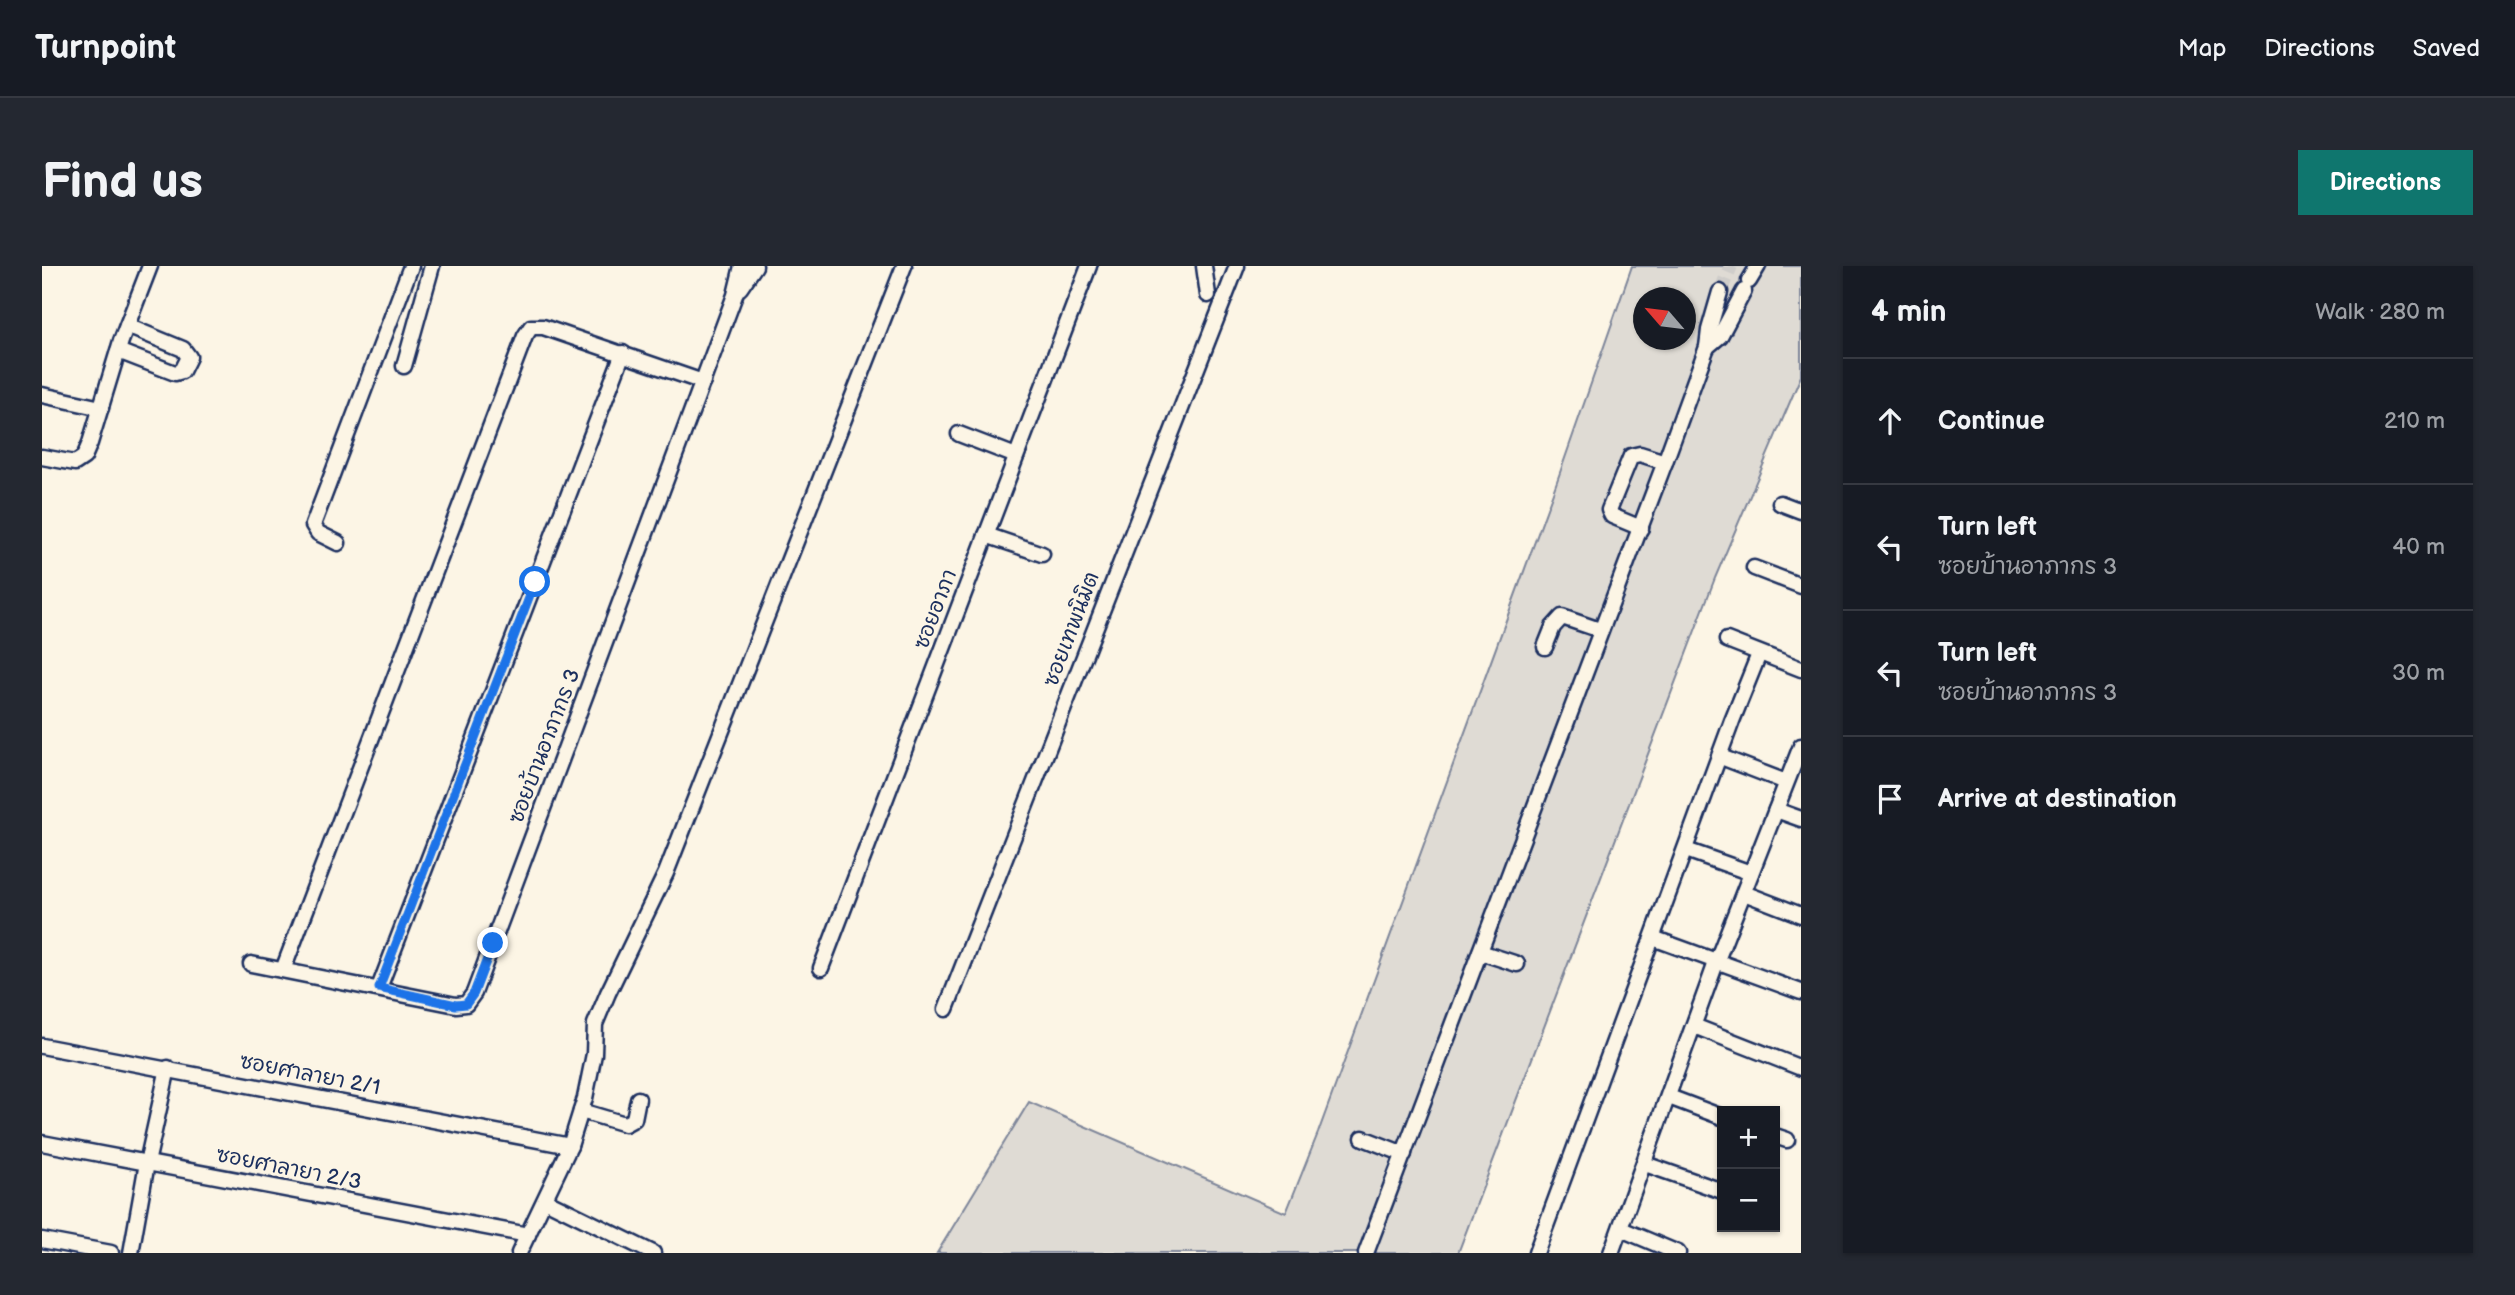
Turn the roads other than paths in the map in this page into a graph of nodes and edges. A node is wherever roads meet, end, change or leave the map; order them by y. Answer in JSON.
{"nodes":[{"id":1,"x":150,"y":266,"type":"edge"},
{"id":2,"x":411,"y":266,"type":"edge"},
{"id":3,"x":432,"y":266,"type":"edge"},
{"id":4,"x":741,"y":266,"type":"edge"},
{"id":5,"x":755,"y":266,"type":"edge"},
{"id":6,"x":904,"y":266,"type":"edge"},
{"id":7,"x":1089,"y":266,"type":"edge"},
{"id":8,"x":1203,"y":266,"type":"edge"},
{"id":9,"x":1237,"y":266,"type":"edge"},
{"id":10,"x":1758,"y":266,"type":"edge"},
{"id":11,"x":1720,"y":292,"type":"tunnel mouth"},
{"id":12,"x":735,"y":295,"type":"junction"},
{"id":13,"x":1208,"y":295,"type":"dead end"},
{"id":14,"x":127,"y":326,"type":"junction"},
{"id":15,"x":1707,"y":347,"type":"junction"},
{"id":16,"x":118,"y":351,"type":"junction"},
{"id":17,"x":623,"y":353,"type":"junction"},
{"id":18,"x":404,"y":366,"type":"dead end"},
{"id":19,"x":703,"y":382,"type":"junction"},
{"id":20,"x":42,"y":395,"type":"edge"},
{"id":21,"x":101,"y":408,"type":"junction"},
{"id":22,"x":959,"y":433,"type":"dead end"},
{"id":23,"x":1016,"y":456,"type":"junction"},
{"id":24,"x":42,"y":457,"type":"edge"},
{"id":25,"x":1665,"y":462,"type":"junction"},
{"id":26,"x":1780,"y":503,"type":"dead end"},
{"id":27,"x":1801,"y":511,"type":"edge"},
{"id":28,"x":1641,"y":528,"type":"junction"},
{"id":29,"x":986,"y":536,"type":"junction"},
{"id":30,"x":338,"y":543,"type":"dead end"},
{"id":31,"x":1042,"y":554,"type":"dead end"},
{"id":32,"x":1754,"y":568,"type":"dead end"},
{"id":33,"x":1801,"y":586,"type":"edge"},
{"id":34,"x":1600,"y":630,"type":"junction"},
{"id":35,"x":1727,"y":640,"type":"dead end"},
{"id":36,"x":1545,"y":646,"type":"dead end"},
{"id":37,"x":1759,"y":654,"type":"junction"},
{"id":38,"x":1801,"y":669,"type":"edge"},
{"id":39,"x":1801,"y":746,"type":"edge"},
{"id":40,"x":1721,"y":757,"type":"junction"},
{"id":41,"x":1786,"y":782,"type":"junction"},
{"id":42,"x":1776,"y":810,"type":"junction"},
{"id":43,"x":1801,"y":818,"type":"edge"},
{"id":44,"x":1686,"y":850,"type":"junction"},
{"id":45,"x":1751,"y":873,"type":"junction"},
{"id":46,"x":1744,"y":893,"type":"junction"},
{"id":47,"x":1801,"y":915,"type":"edge"},
{"id":48,"x":1653,"y":937,"type":"junction"},
{"id":49,"x":1480,"y":952,"type":"junction"},
{"id":50,"x":1717,"y":960,"type":"junction"},
{"id":51,"x":251,"y":964,"type":"dead end"},
{"id":52,"x":1517,"y":964,"type":"dead end"},
{"id":53,"x":821,"y":968,"type":"dead end"},
{"id":54,"x":283,"y":970,"type":"junction"},
{"id":55,"x":379,"y":988,"type":"junction"},
{"id":56,"x":1801,"y":992,"type":"edge"},
{"id":57,"x":946,"y":1009,"type":"dead end"},
{"id":58,"x":1694,"y":1026,"type":"junction"},
{"id":59,"x":42,"y":1045,"type":"edge"},
{"id":60,"x":168,"y":1068,"type":"junction"},
{"id":61,"x":1801,"y":1068,"type":"edge"},
{"id":62,"x":1669,"y":1097,"type":"junction"},
{"id":63,"x":638,"y":1099,"type":"dead end"},
{"id":64,"x":581,"y":1111,"type":"junction"},
{"id":65,"x":1717,"y":1115,"type":"edge"},
{"id":66,"x":1363,"y":1138,"type":"dead end"},
{"id":67,"x":42,"y":1143,"type":"edge"},
{"id":68,"x":570,"y":1146,"type":"junction"},
{"id":69,"x":1404,"y":1154,"type":"junction"},
{"id":70,"x":147,"y":1163,"type":"junction"},
{"id":71,"x":1645,"y":1164,"type":"junction"},
{"id":72,"x":1717,"y":1189,"type":"edge"},
{"id":73,"x":545,"y":1200,"type":"junction"},
{"id":74,"x":1621,"y":1229,"type":"junction"},
{"id":75,"x":528,"y":1235,"type":"junction"},
{"id":76,"x":42,"y":1240,"type":"edge"},
{"id":77,"x":111,"y":1253,"type":"edge"},
{"id":78,"x":131,"y":1253,"type":"edge"},
{"id":79,"x":519,"y":1253,"type":"edge"},
{"id":80,"x":653,"y":1253,"type":"edge"},
{"id":81,"x":1366,"y":1253,"type":"edge"},
{"id":82,"x":1536,"y":1253,"type":"edge"},
{"id":83,"x":1611,"y":1253,"type":"edge"},
{"id":84,"x":1678,"y":1253,"type":"edge"}],
"edges":[{"from":1,"to":14,"type":"street"},
{"from":2,"to":30,"type":"street"},
{"from":3,"to":18,"type":"street"},
{"from":4,"to":12,"type":"street","name":"ซอยบ้านอาภากร 3"},
{"from":5,"to":12,"type":"street","name":"ซอยบ้านอาภากร 3"},
{"from":6,"to":64,"type":"street"},
{"from":7,"to":23,"type":"street","name":"ซอยอาภา"},
{"from":8,"to":13,"type":"street"},
{"from":9,"to":57,"type":"street","name":"ซอยเทพนิมิต"},
{"from":10,"to":15,"type":"street"},
{"from":11,"to":15,"type":"street"},
{"from":12,"to":19,"type":"street","name":"ซอยบ้านอาภากร 3"},
{"from":14,"to":16,"type":"street"},
{"from":14,"to":16,"type":"street"},
{"from":15,"to":25,"type":"street"},
{"from":16,"to":21,"type":"street"},
{"from":17,"to":19,"type":"street"},
{"from":17,"to":54,"type":"street"},
{"from":17,"to":55,"type":"street"},
{"from":19,"to":55,"type":"street","name":"ซอยบ้านอาภากร 3"},
{"from":20,"to":21,"type":"street"},
{"from":21,"to":24,"type":"street"},
{"from":22,"to":23,"type":"street"},
{"from":23,"to":29,"type":"street","name":"ซอยอาภา"},
{"from":25,"to":28,"type":"street"},
{"from":25,"to":28,"type":"street"},
{"from":26,"to":27,"type":"street"},
{"from":28,"to":34,"type":"street"},
{"from":29,"to":31,"type":"street"},
{"from":29,"to":53,"type":"street","name":"ซอยอาภา"},
{"from":32,"to":33,"type":"street"},
{"from":34,"to":36,"type":"street"},
{"from":34,"to":49,"type":"street"},
{"from":35,"to":37,"type":"street"},
{"from":37,"to":38,"type":"street"},
{"from":37,"to":40,"type":"street"},
{"from":39,"to":41,"type":"street"},
{"from":40,"to":41,"type":"street"},
{"from":40,"to":44,"type":"street"},
{"from":41,"to":42,"type":"street"},
{"from":42,"to":43,"type":"street"},
{"from":42,"to":45,"type":"street"},
{"from":44,"to":45,"type":"street"},
{"from":44,"to":48,"type":"street"},
{"from":45,"to":46,"type":"street"},
{"from":46,"to":47,"type":"street"},
{"from":46,"to":50,"type":"street"},
{"from":48,"to":50,"type":"street"},
{"from":48,"to":82,"type":"street"},
{"from":49,"to":52,"type":"street"},
{"from":49,"to":69,"type":"street"},
{"from":50,"to":56,"type":"street"},
{"from":50,"to":58,"type":"street"},
{"from":51,"to":54,"type":"street","name":"ซอยบ้านอาภากร 3"},
{"from":54,"to":55,"type":"street","name":"ซอยบ้านอาภากร 3"},
{"from":58,"to":61,"type":"street"},
{"from":58,"to":62,"type":"street"},
{"from":59,"to":60,"type":"street","name":"ซอยศาลายา 2/1"},
{"from":60,"to":68,"type":"street","name":"ซอยศาลายา 2/1"},
{"from":60,"to":70,"type":"street"},
{"from":62,"to":65,"type":"street"},
{"from":62,"to":71,"type":"street"},
{"from":63,"to":64,"type":"street"},
{"from":64,"to":68,"type":"street"},
{"from":66,"to":69,"type":"street"},
{"from":67,"to":70,"type":"street","name":"ซอยศาลายา 2/3"},
{"from":68,"to":73,"type":"street"},
{"from":69,"to":81,"type":"street"},
{"from":70,"to":75,"type":"street","name":"ซอยศาลายา 2/3"},
{"from":70,"to":78,"type":"street"},
{"from":71,"to":72,"type":"street"},
{"from":71,"to":74,"type":"street"},
{"from":73,"to":75,"type":"street"},
{"from":73,"to":80,"type":"street"},
{"from":74,"to":83,"type":"street"},
{"from":74,"to":84,"type":"street"},
{"from":75,"to":79,"type":"street"},
{"from":76,"to":77,"type":"street"}]}
